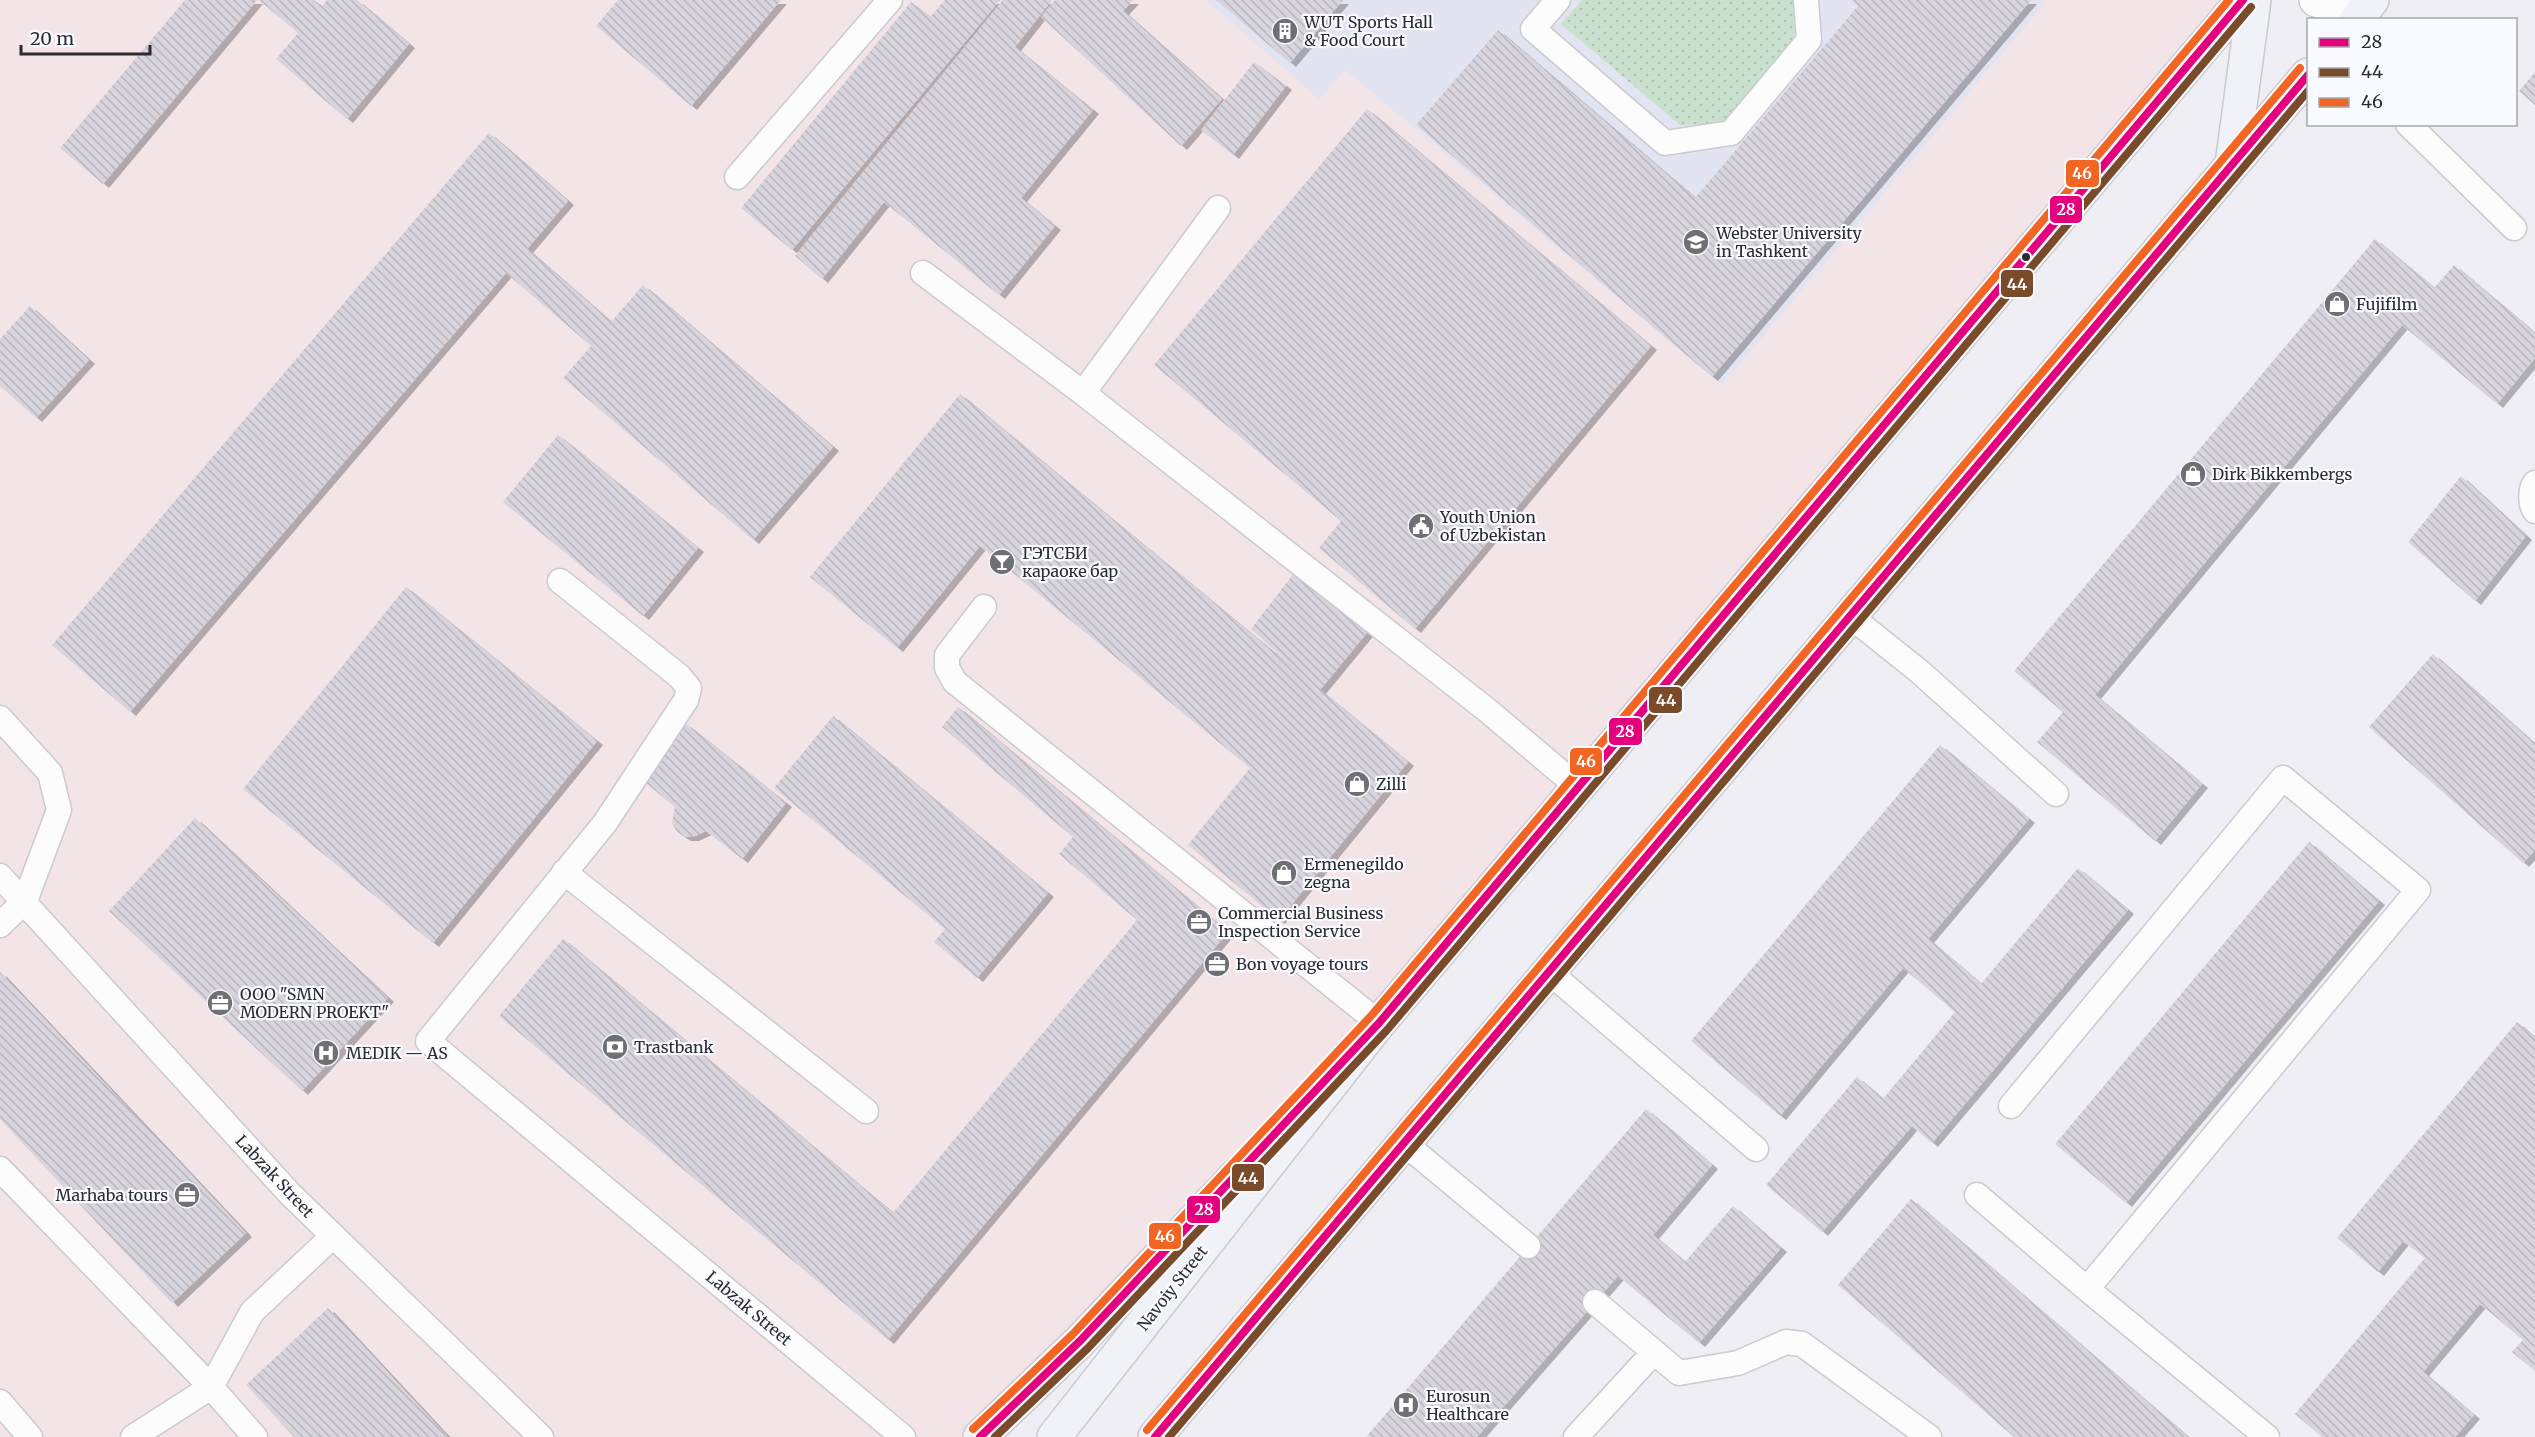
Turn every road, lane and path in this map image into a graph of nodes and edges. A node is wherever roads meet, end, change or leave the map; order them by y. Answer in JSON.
{"nodes":[{"id":1,"x":890,"y":0,"type":"edge"},
{"id":2,"x":1558,"y":0,"type":"edge"},
{"id":3,"x":1806,"y":0,"type":"edge"},
{"id":4,"x":2243,"y":0,"type":"edge"},
{"id":5,"x":2254,"y":0,"type":"edge"},
{"id":6,"x":2316,"y":0,"type":"edge"},
{"id":7,"x":2363,"y":11,"type":"edge"},
{"id":8,"x":2307,"y":76,"type":"edge"},
{"id":9,"x":2410,"y":126,"type":"edge"},
{"id":10,"x":2232,"y":165,"type":"junction"},
{"id":11,"x":737,"y":177,"type":"dead end"},
{"id":12,"x":1218,"y":208,"type":"dead end"},
{"id":13,"x":2514,"y":228,"type":"dead end"},
{"id":14,"x":923,"y":273,"type":"dead end"},
{"id":15,"x":1083,"y":393,"type":"junction"},
{"id":16,"x":2535,"y":483,"type":"edge"},
{"id":17,"x":2535,"y":511,"type":"edge"},
{"id":18,"x":560,"y":581,"type":"dead end"},
{"id":19,"x":984,"y":607,"type":"dead end"},
{"id":20,"x":1850,"y":616,"type":"junction"},
{"id":21,"x":0,"y":718,"type":"edge"},
{"id":22,"x":1578,"y":788,"type":"junction"},
{"id":23,"x":2056,"y":794,"type":"dead end"},
{"id":24,"x":564,"y":872,"type":"junction"},
{"id":25,"x":0,"y":876,"type":"edge"},
{"id":26,"x":25,"y":901,"type":"junction"},
{"id":27,"x":0,"y":925,"type":"edge"},
{"id":28,"x":1549,"y":972,"type":"junction"},
{"id":29,"x":1379,"y":1023,"type":"junction"},
{"id":30,"x":2011,"y":1106,"type":"dead end"},
{"id":31,"x":866,"y":1111,"type":"dead end"},
{"id":32,"x":1404,"y":1143,"type":"junction"},
{"id":33,"x":1756,"y":1149,"type":"dead end"},
{"id":34,"x":0,"y":1168,"type":"edge"},
{"id":35,"x":1977,"y":1195,"type":"dead end"},
{"id":36,"x":333,"y":1236,"type":"junction"},
{"id":37,"x":1528,"y":1246,"type":"dead end"},
{"id":38,"x":2087,"y":1289,"type":"junction"},
{"id":39,"x":1595,"y":1302,"type":"dead end"},
{"id":40,"x":1654,"y":1352,"type":"junction"},
{"id":41,"x":211,"y":1387,"type":"junction"},
{"id":42,"x":0,"y":1402,"type":"edge"},
{"id":43,"x":30,"y":1437,"type":"edge"},
{"id":44,"x":133,"y":1437,"type":"edge"},
{"id":45,"x":255,"y":1437,"type":"edge"},
{"id":46,"x":541,"y":1437,"type":"edge"},
{"id":47,"x":903,"y":1437,"type":"edge"},
{"id":48,"x":980,"y":1437,"type":"edge"},
{"id":49,"x":1054,"y":1437,"type":"edge"},
{"id":50,"x":1155,"y":1437,"type":"edge"},
{"id":51,"x":1576,"y":1437,"type":"edge"},
{"id":52,"x":1929,"y":1437,"type":"edge"},
{"id":53,"x":2267,"y":1437,"type":"edge"}],
"edges":[{"from":1,"to":11,"type":"lane"},
{"from":2,"to":3,"type":"lane"},
{"from":4,"to":22,"type":"main road"},
{"from":5,"to":10,"type":"main road"},
{"from":6,"to":7,"type":"street"},
{"from":8,"to":10,"type":"main road"},
{"from":9,"to":13,"type":"lane"},
{"from":10,"to":20,"type":"main road"},
{"from":12,"to":15,"type":"lane"},
{"from":14,"to":15,"type":"lane"},
{"from":15,"to":22,"type":"lane"},
{"from":16,"to":17,"type":"lane"},
{"from":18,"to":24,"type":"lane"},
{"from":19,"to":29,"type":"lane"},
{"from":20,"to":23,"type":"lane"},
{"from":20,"to":28,"type":"main road"},
{"from":21,"to":26,"type":"lane"},
{"from":22,"to":29,"type":"main road"},
{"from":24,"to":31,"type":"lane"},
{"from":24,"to":47,"type":"lane","name":"Labzak Street"},
{"from":25,"to":26,"type":"lane","name":"Labzak Street"},
{"from":26,"to":27,"type":"lane"},
{"from":26,"to":36,"type":"lane","name":"Labzak Street"},
{"from":28,"to":32,"type":"main road"},
{"from":28,"to":33,"type":"lane"},
{"from":29,"to":48,"type":"main road","name":"Navoiy Street"},
{"from":29,"to":49,"type":"main road","name":"Navoiy Street"},
{"from":30,"to":38,"type":"lane"},
{"from":32,"to":37,"type":"lane"},
{"from":32,"to":50,"type":"main road"},
{"from":34,"to":41,"type":"lane"},
{"from":35,"to":38,"type":"lane"},
{"from":36,"to":41,"type":"lane"},
{"from":36,"to":46,"type":"lane","name":"Labzak Street"},
{"from":38,"to":53,"type":"lane"},
{"from":39,"to":40,"type":"lane"},
{"from":40,"to":51,"type":"lane"},
{"from":40,"to":52,"type":"lane"},
{"from":41,"to":44,"type":"lane"},
{"from":41,"to":45,"type":"lane"},
{"from":42,"to":43,"type":"lane"}]}
